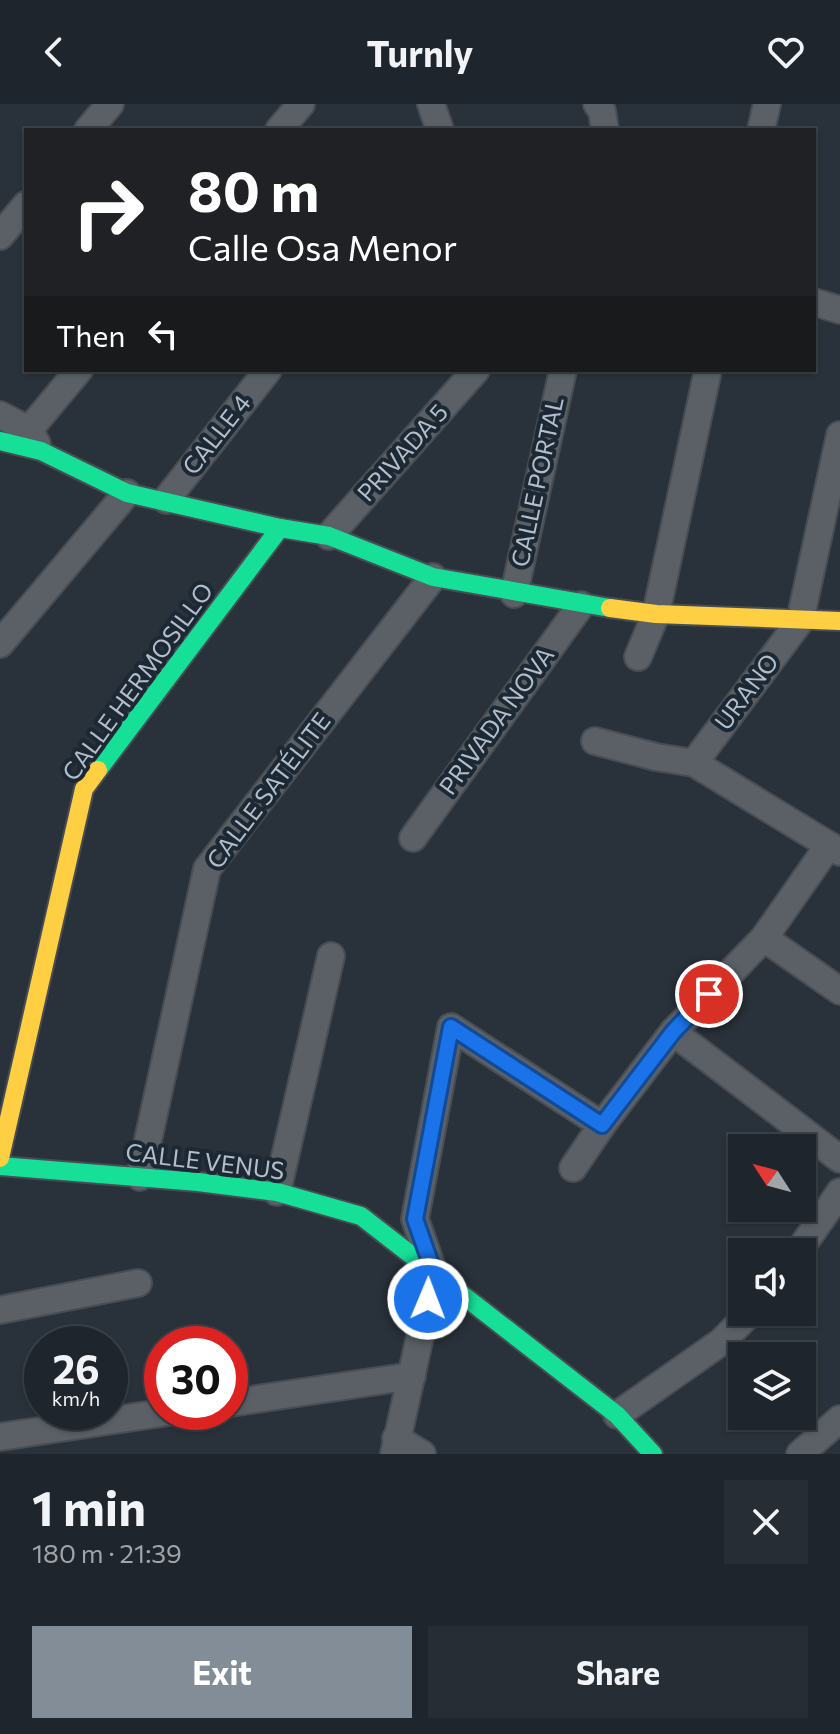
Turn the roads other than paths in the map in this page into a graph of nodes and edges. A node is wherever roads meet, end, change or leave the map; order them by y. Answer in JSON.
{"nodes":[{"id":1,"x":110,"y":104,"type":"edge"},
{"id":2,"x":301,"y":104,"type":"edge"},
{"id":3,"x":431,"y":104,"type":"edge"},
{"id":4,"x":597,"y":104,"type":"edge"},
{"id":5,"x":767,"y":104,"type":"edge"},
{"id":6,"x":90,"y":128,"type":"edge"},
{"id":7,"x":281,"y":128,"type":"edge"},
{"id":8,"x":439,"y":128,"type":"edge"},
{"id":9,"x":605,"y":128,"type":"edge"},
{"id":10,"x":761,"y":128,"type":"edge"},
{"id":11,"x":24,"y":207,"type":"edge"},
{"id":12,"x":0,"y":236,"type":"edge"},
{"id":13,"x":816,"y":303,"type":"edge"},
{"id":14,"x":840,"y":310,"type":"edge"},
{"id":15,"x":78,"y":372,"type":"edge"},
{"id":16,"x":266,"y":372,"type":"edge"},
{"id":17,"x":474,"y":372,"type":"edge"},
{"id":18,"x":563,"y":372,"type":"edge"},
{"id":19,"x":708,"y":372,"type":"edge"},
{"id":20,"x":0,"y":415,"type":"edge"},
{"id":21,"x":840,"y":435,"type":"edge"},
{"id":22,"x":35,"y":440,"type":"junction"},
{"id":23,"x":0,"y":441,"type":"edge"},
{"id":24,"x":127,"y":493,"type":"junction"},
{"id":25,"x":166,"y":500,"type":"junction"},
{"id":26,"x":280,"y":528,"type":"junction"},
{"id":27,"x":329,"y":536,"type":"junction"},
{"id":28,"x":433,"y":577,"type":"junction"},
{"id":29,"x":514,"y":594,"type":"junction"},
{"id":30,"x":581,"y":605,"type":"junction"},
{"id":31,"x":656,"y":614,"type":"junction"},
{"id":32,"x":800,"y":621,"type":"junction"},
{"id":33,"x":840,"y":621,"type":"edge"},
{"id":34,"x":0,"y":644,"type":"edge"},
{"id":35,"x":638,"y":657,"type":"dead end"},
{"id":36,"x":595,"y":741,"type":"dead end"},
{"id":37,"x":694,"y":763,"type":"junction"},
{"id":38,"x":413,"y":838,"type":"dead end"},
{"id":39,"x":835,"y":849,"type":"edge"},
{"id":40,"x":764,"y":938,"type":"junction"},
{"id":41,"x":331,"y":956,"type":"dead end"},
{"id":42,"x":840,"y":991,"type":"edge"},
{"id":43,"x":673,"y":1032,"type":"junction"},
{"id":44,"x":602,"y":1125,"type":"junction"},
{"id":45,"x":0,"y":1158,"type":"edge"},
{"id":46,"x":840,"y":1159,"type":"edge"},
{"id":47,"x":0,"y":1166,"type":"edge"},
{"id":48,"x":573,"y":1168,"type":"dead end"},
{"id":49,"x":140,"y":1177,"type":"junction"},
{"id":50,"x":277,"y":1192,"type":"junction"},
{"id":51,"x":840,"y":1192,"type":"edge"},
{"id":52,"x":808,"y":1238,"type":"edge"},
{"id":53,"x":434,"y":1273,"type":"junction"},
{"id":54,"x":138,"y":1283,"type":"dead end"},
{"id":55,"x":0,"y":1310,"type":"edge"},
{"id":56,"x":737,"y":1326,"type":"edge"},
{"id":57,"x":412,"y":1376,"type":"junction"},
{"id":58,"x":248,"y":1400,"type":"edge"},
{"id":59,"x":617,"y":1415,"type":"junction"},
{"id":60,"x":144,"y":1416,"type":"edge"},
{"id":61,"x":840,"y":1419,"type":"edge"},
{"id":62,"x":0,"y":1437,"type":"edge"},
{"id":63,"x":395,"y":1446,"type":"edge"},
{"id":64,"x":422,"y":1454,"type":"edge"},
{"id":65,"x":653,"y":1454,"type":"edge"},
{"id":66,"x":800,"y":1454,"type":"edge"}],
"edges":[{"from":1,"to":6,"type":"street"},
{"from":2,"to":7,"type":"street"},
{"from":3,"to":8,"type":"street"},
{"from":4,"to":9,"type":"street"},
{"from":5,"to":10,"type":"street"},
{"from":11,"to":12,"type":"street"},
{"from":13,"to":14,"type":"street"},
{"from":15,"to":22,"type":"street"},
{"from":16,"to":25,"type":"street","name":"CALLE 4"},
{"from":17,"to":27,"type":"street","name":"PRIVADA 5"},
{"from":18,"to":29,"type":"street","name":"CALLE PORTAL"},
{"from":19,"to":31,"type":"street"},
{"from":20,"to":22,"type":"street"},
{"from":21,"to":32,"type":"street"},
{"from":22,"to":23,"type":"street"},
{"from":22,"to":24,"type":"street"},
{"from":24,"to":25,"type":"street"},
{"from":24,"to":34,"type":"street"},
{"from":25,"to":26,"type":"street"},
{"from":26,"to":27,"type":"street"},
{"from":26,"to":45,"type":"street","name":"CALLE HERMOSILLO"},
{"from":27,"to":28,"type":"street"},
{"from":28,"to":29,"type":"street"},
{"from":28,"to":49,"type":"street","name":"CALLE SATÉLITE"},
{"from":29,"to":30,"type":"street"},
{"from":30,"to":31,"type":"street"},
{"from":30,"to":38,"type":"street","name":"PRIVADA NOVA"},
{"from":31,"to":32,"type":"street"},
{"from":31,"to":35,"type":"street"},
{"from":32,"to":33,"type":"street"},
{"from":32,"to":37,"type":"street","name":"URANO"},
{"from":36,"to":37,"type":"street"},
{"from":37,"to":39,"type":"street"},
{"from":39,"to":40,"type":"street"},
{"from":40,"to":42,"type":"street"},
{"from":40,"to":43,"type":"street"},
{"from":41,"to":50,"type":"street"},
{"from":43,"to":44,"type":"street"},
{"from":43,"to":46,"type":"street"},
{"from":44,"to":48,"type":"street"},
{"from":44,"to":53,"type":"street"},
{"from":47,"to":49,"type":"street","name":"CALLE VENUS"},
{"from":49,"to":50,"type":"street","name":"CALLE VENUS"},
{"from":50,"to":53,"type":"street","name":"CALLE VENUS"},
{"from":51,"to":52,"type":"street"},
{"from":53,"to":57,"type":"street"},
{"from":53,"to":59,"type":"street","name":"CALLE VENUS"},
{"from":54,"to":55,"type":"street"},
{"from":56,"to":59,"type":"street"},
{"from":57,"to":58,"type":"street"},
{"from":57,"to":63,"type":"street"},
{"from":59,"to":65,"type":"street","name":"CALLE VENUS"},
{"from":60,"to":62,"type":"street"},
{"from":61,"to":66,"type":"street"},
{"from":63,"to":64,"type":"street"}]}
